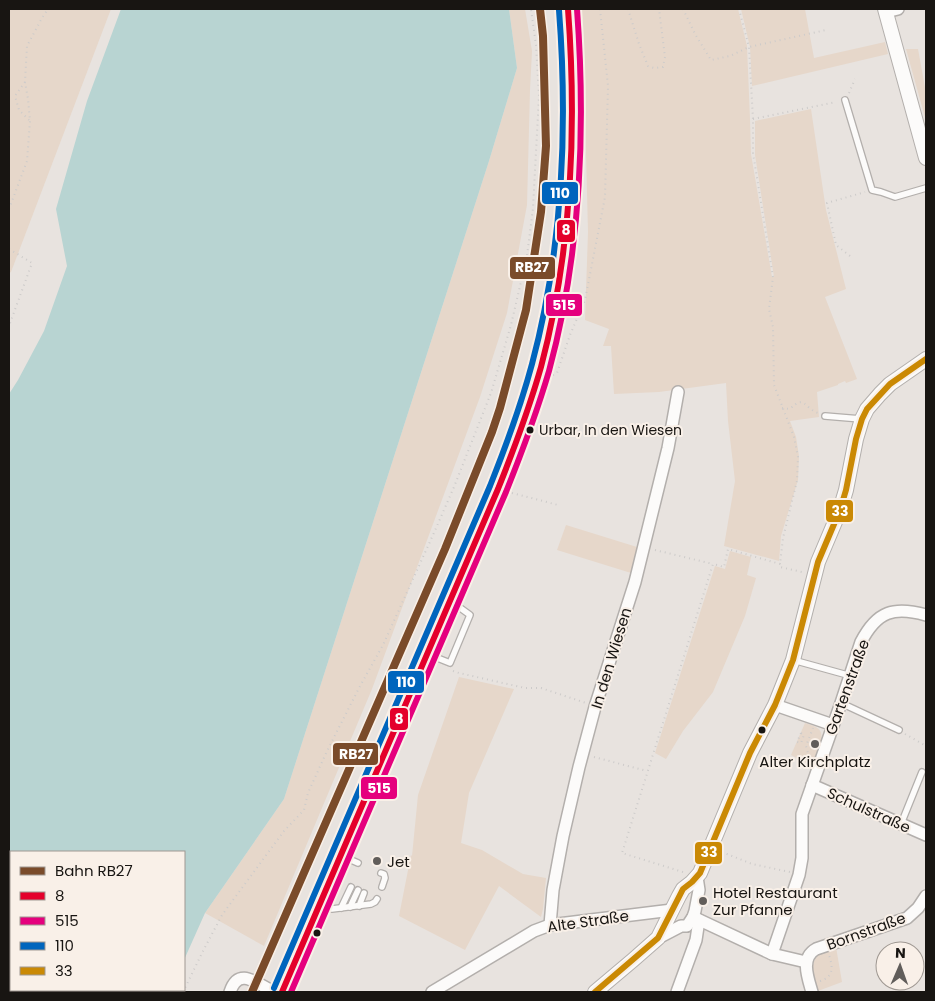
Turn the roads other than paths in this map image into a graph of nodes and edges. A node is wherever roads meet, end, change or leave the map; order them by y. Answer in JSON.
{"nodes":[{"id":1,"x":890,"y":10,"type":"edge"},
{"id":2,"x":568,"y":16,"type":"edge"},
{"id":3,"x":845,"y":100,"type":"road end"},
{"id":4,"x":926,"y":158,"type":"edge"},
{"id":5,"x":926,"y":188,"type":"edge"},
{"id":6,"x":926,"y":359,"type":"edge"},
{"id":7,"x":678,"y":392,"type":"dead end"},
{"id":8,"x":825,"y":416,"type":"road end"},
{"id":9,"x":862,"y":419,"type":"junction"},
{"id":10,"x":451,"y":600,"type":"junction"},
{"id":11,"x":926,"y":615,"type":"edge"},
{"id":12,"x":428,"y":654,"type":"junction"},
{"id":13,"x":793,"y":660,"type":"junction"},
{"id":14,"x":851,"y":676,"type":"junction"},
{"id":15,"x":841,"y":703,"type":"junction"},
{"id":16,"x":776,"y":705,"type":"junction"},
{"id":17,"x":833,"y":725,"type":"junction"},
{"id":18,"x":899,"y":730,"type":"road end"},
{"id":19,"x":922,"y":772,"type":"dead end"},
{"id":20,"x":812,"y":785,"type":"junction"},
{"id":21,"x":901,"y":824,"type":"junction"},
{"id":22,"x":926,"y":835,"type":"edge"},
{"id":23,"x":341,"y":856,"type":"junction"},
{"id":24,"x":358,"y":863,"type":"dead end"},
{"id":25,"x":381,"y":873,"type":"dead end"},
{"id":26,"x":697,"y":877,"type":"junction"},
{"id":27,"x":351,"y":887,"type":"dead end"},
{"id":28,"x":382,"y":887,"type":"dead end"},
{"id":29,"x":358,"y":890,"type":"dead end"},
{"id":30,"x":364,"y":893,"type":"dead end"},
{"id":31,"x":926,"y":897,"type":"edge"},
{"id":32,"x":377,"y":898,"type":"dead end"},
{"id":33,"x":320,"y":905,"type":"junction"},
{"id":34,"x":359,"y":906,"type":"junction"},
{"id":35,"x":350,"y":907,"type":"junction"},
{"id":36,"x":341,"y":908,"type":"junction"},
{"id":37,"x":672,"y":910,"type":"junction"},
{"id":38,"x":696,"y":918,"type":"junction"},
{"id":39,"x":550,"y":925,"type":"junction"},
{"id":40,"x":658,"y":938,"type":"junction"},
{"id":41,"x":772,"y":954,"type":"junction"},
{"id":42,"x":806,"y":962,"type":"junction"},
{"id":43,"x":811,"y":988,"type":"edge"},
{"id":44,"x":276,"y":989,"type":"edge"},
{"id":45,"x":230,"y":992,"type":"edge"},
{"id":46,"x":432,"y":992,"type":"edge"},
{"id":47,"x":595,"y":992,"type":"edge"},
{"id":48,"x":678,"y":992,"type":"edge"}],
"edges":[{"from":1,"to":4,"type":"street"},
{"from":2,"to":10,"type":"main road"},
{"from":3,"to":5,"type":"lane"},
{"from":6,"to":9,"type":"street"},
{"from":7,"to":39,"type":"street","name":"In den Wiesen"},
{"from":8,"to":9,"type":"lane"},
{"from":9,"to":13,"type":"street"},
{"from":10,"to":12,"type":"main road"},
{"from":10,"to":12,"type":"lane"},
{"from":11,"to":14,"type":"street","name":"Gartenstraße"},
{"from":12,"to":23,"type":"main road"},
{"from":13,"to":14,"type":"lane"},
{"from":13,"to":16,"type":"street"},
{"from":14,"to":15,"type":"street","name":"Gartenstraße"},
{"from":15,"to":17,"type":"street","name":"Gartenstraße"},
{"from":15,"to":18,"type":"lane"},
{"from":16,"to":17,"type":"street"},
{"from":16,"to":26,"type":"street"},
{"from":17,"to":20,"type":"street","name":"Gartenstraße"},
{"from":19,"to":21,"type":"lane"},
{"from":20,"to":21,"type":"street","name":"Schulstraße"},
{"from":20,"to":41,"type":"street","name":"Gartenstraße"},
{"from":21,"to":22,"type":"street","name":"Schulstraße"},
{"from":23,"to":24,"type":"lane"},
{"from":23,"to":33,"type":"main road"},
{"from":25,"to":28,"type":"lane"},
{"from":26,"to":37,"type":"street"},
{"from":26,"to":38,"type":"street"},
{"from":27,"to":36,"type":"lane"},
{"from":29,"to":35,"type":"lane"},
{"from":30,"to":34,"type":"lane"},
{"from":31,"to":42,"type":"street","name":"Bornstraße"},
{"from":32,"to":34,"type":"lane"},
{"from":33,"to":36,"type":"lane"},
{"from":33,"to":44,"type":"main road"},
{"from":34,"to":35,"type":"lane"},
{"from":35,"to":36,"type":"lane"},
{"from":37,"to":39,"type":"street","name":"Alte Straße"},
{"from":37,"to":40,"type":"street"},
{"from":38,"to":40,"type":"street"},
{"from":38,"to":41,"type":"street"},
{"from":38,"to":48,"type":"street"},
{"from":39,"to":46,"type":"street","name":"Alte Straße"},
{"from":40,"to":47,"type":"street"},
{"from":41,"to":42,"type":"street"},
{"from":42,"to":43,"type":"street"},
{"from":44,"to":45,"type":"street"}]}
